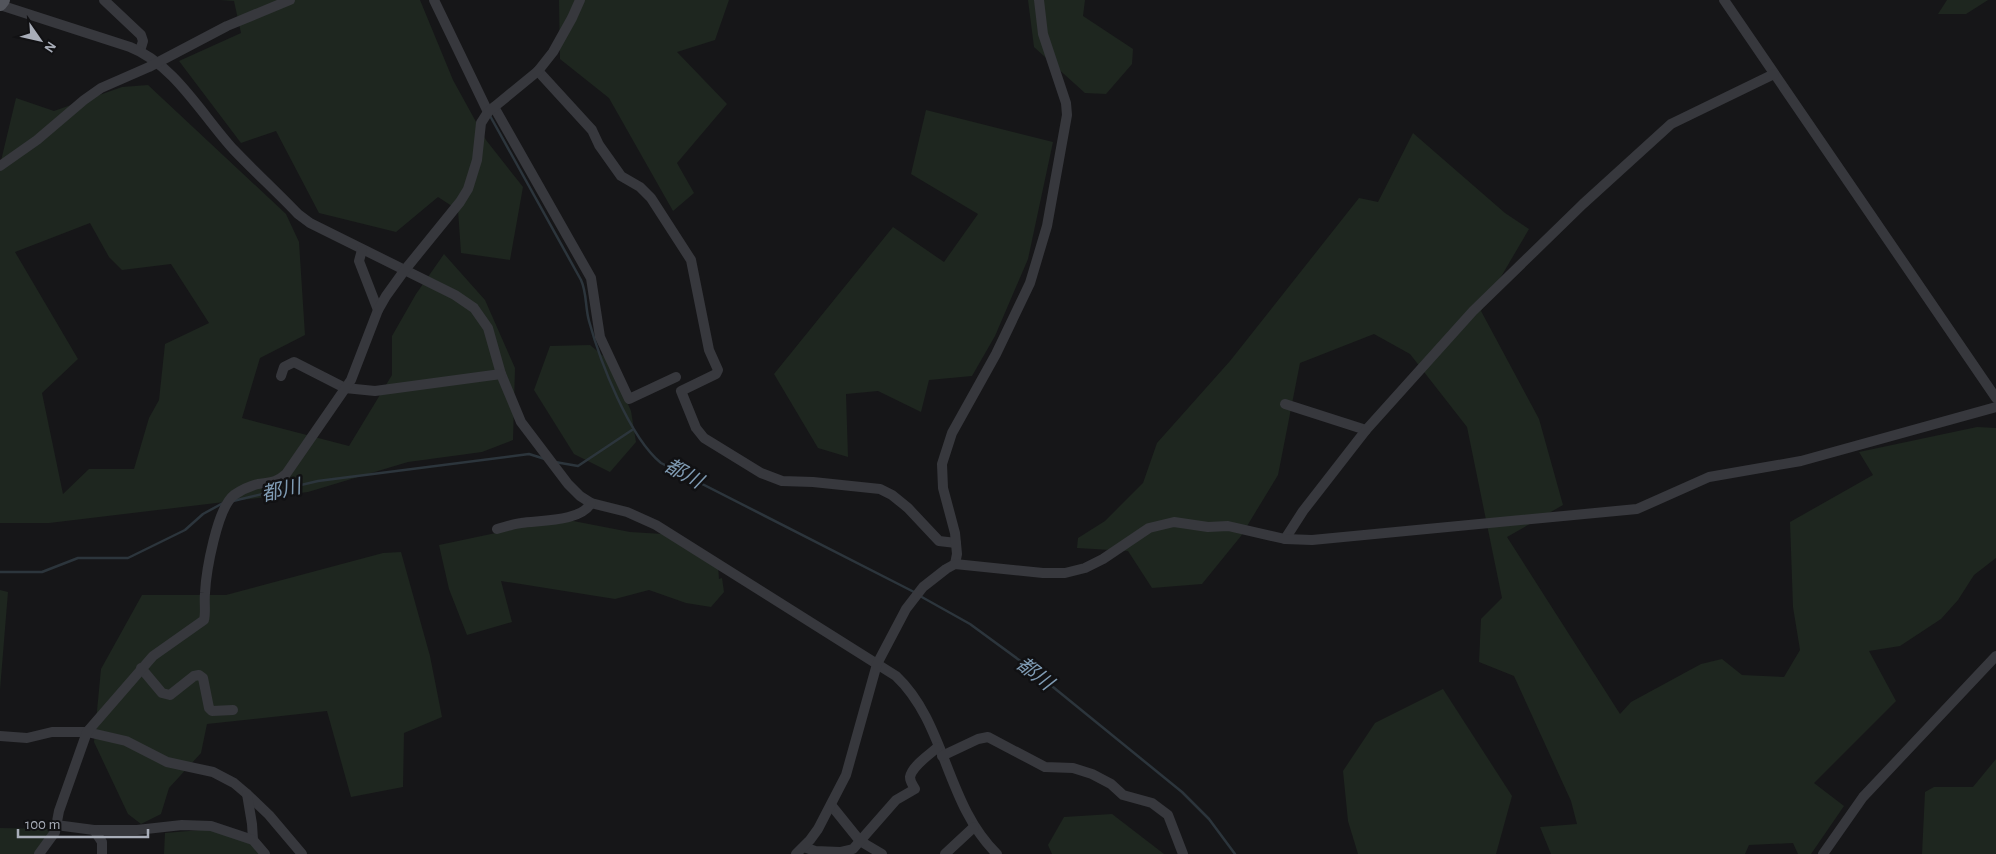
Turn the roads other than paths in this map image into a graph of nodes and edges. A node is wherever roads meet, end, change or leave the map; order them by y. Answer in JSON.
{"nodes":[{"id":1,"x":3,"y":0,"type":"edge"},
{"id":2,"x":104,"y":0,"type":"edge"},
{"id":3,"x":290,"y":0,"type":"edge"},
{"id":4,"x":434,"y":0,"type":"edge"},
{"id":5,"x":1039,"y":0,"type":"edge"},
{"id":6,"x":1724,"y":0,"type":"edge"},
{"id":7,"x":578,"y":1,"type":"edge"},
{"id":8,"x":0,"y":5,"type":"edge"},
{"id":9,"x":140,"y":51,"type":"junction"},
{"id":10,"x":158,"y":62,"type":"junction"},
{"id":11,"x":538,"y":71,"type":"junction"},
{"id":12,"x":1774,"y":74,"type":"junction"},
{"id":13,"x":491,"y":109,"type":"junction"},
{"id":14,"x":0,"y":166,"type":"edge"},
{"id":15,"x":362,"y":250,"type":"junction"},
{"id":16,"x":404,"y":270,"type":"junction"},
{"id":17,"x":378,"y":310,"type":"junction"},
{"id":18,"x":501,"y":374,"type":"junction"},
{"id":19,"x":281,"y":376,"type":"dead end"},
{"id":20,"x":676,"y":377,"type":"dead end"},
{"id":21,"x":345,"y":388,"type":"junction"},
{"id":22,"x":1996,"y":398,"type":"edge"},
{"id":23,"x":1285,"y":404,"type":"dead end"},
{"id":24,"x":1996,"y":406,"type":"edge"},
{"id":25,"x":1366,"y":430,"type":"junction"},
{"id":26,"x":591,"y":503,"type":"junction"},
{"id":27,"x":497,"y":529,"type":"dead end"},
{"id":28,"x":1285,"y":539,"type":"junction"},
{"id":29,"x":956,"y":543,"type":"junction"},
{"id":30,"x":955,"y":564,"type":"junction"},
{"id":31,"x":1996,"y":656,"type":"edge"},
{"id":32,"x":878,"y":664,"type":"junction"},
{"id":33,"x":141,"y":668,"type":"junction"},
{"id":34,"x":233,"y":710,"type":"dead end"},
{"id":35,"x":87,"y":732,"type":"junction"},
{"id":36,"x":0,"y":736,"type":"edge"},
{"id":37,"x":940,"y":751,"type":"junction"},
{"id":38,"x":247,"y":794,"type":"junction"},
{"id":39,"x":831,"y":805,"type":"junction"},
{"id":40,"x":56,"y":825,"type":"junction"},
{"id":41,"x":974,"y":827,"type":"junction"},
{"id":42,"x":94,"y":830,"type":"junction"},
{"id":43,"x":253,"y":840,"type":"junction"},
{"id":44,"x":860,"y":841,"type":"junction"},
{"id":45,"x":799,"y":852,"type":"edge"},
{"id":46,"x":39,"y":854,"type":"edge"},
{"id":47,"x":102,"y":854,"type":"edge"},
{"id":48,"x":265,"y":854,"type":"edge"},
{"id":49,"x":302,"y":854,"type":"edge"},
{"id":50,"x":882,"y":854,"type":"edge"},
{"id":51,"x":945,"y":854,"type":"edge"},
{"id":52,"x":997,"y":854,"type":"edge"},
{"id":53,"x":1182,"y":854,"type":"edge"},
{"id":54,"x":1823,"y":854,"type":"edge"}],
"edges":[{"from":1,"to":8,"type":"main road"},
{"from":2,"to":9,"type":"street"},
{"from":3,"to":10,"type":"street"},
{"from":4,"to":13,"type":"street"},
{"from":5,"to":29,"type":"street"},
{"from":6,"to":12,"type":"street"},
{"from":7,"to":11,"type":"street"},
{"from":8,"to":9,"type":"street"},
{"from":9,"to":10,"type":"street"},
{"from":10,"to":14,"type":"street"},
{"from":10,"to":15,"type":"street"},
{"from":11,"to":13,"type":"street"},
{"from":11,"to":29,"type":"street"},
{"from":12,"to":22,"type":"street"},
{"from":12,"to":25,"type":"street"},
{"from":13,"to":16,"type":"street"},
{"from":13,"to":20,"type":"street"},
{"from":15,"to":16,"type":"street"},
{"from":15,"to":17,"type":"street"},
{"from":16,"to":17,"type":"street"},
{"from":16,"to":18,"type":"street"},
{"from":17,"to":21,"type":"street"},
{"from":18,"to":21,"type":"street"},
{"from":18,"to":26,"type":"street"},
{"from":19,"to":21,"type":"street"},
{"from":21,"to":33,"type":"street"},
{"from":23,"to":25,"type":"street"},
{"from":24,"to":28,"type":"street"},
{"from":25,"to":28,"type":"street"},
{"from":26,"to":27,"type":"street"},
{"from":26,"to":32,"type":"street"},
{"from":28,"to":30,"type":"street"},
{"from":29,"to":30,"type":"street"},
{"from":30,"to":32,"type":"street"},
{"from":31,"to":54,"type":"street"},
{"from":32,"to":37,"type":"street"},
{"from":32,"to":39,"type":"street"},
{"from":33,"to":34,"type":"street"},
{"from":33,"to":35,"type":"street"},
{"from":35,"to":36,"type":"street"},
{"from":35,"to":38,"type":"street"},
{"from":35,"to":40,"type":"street"},
{"from":37,"to":41,"type":"street"},
{"from":37,"to":44,"type":"street"},
{"from":37,"to":53,"type":"street"},
{"from":38,"to":43,"type":"street"},
{"from":38,"to":49,"type":"street"},
{"from":39,"to":44,"type":"street"},
{"from":39,"to":45,"type":"street"},
{"from":40,"to":42,"type":"street"},
{"from":40,"to":46,"type":"street"},
{"from":41,"to":51,"type":"street"},
{"from":41,"to":52,"type":"street"},
{"from":42,"to":43,"type":"street"},
{"from":42,"to":47,"type":"street"},
{"from":43,"to":48,"type":"street"},
{"from":44,"to":45,"type":"street"},
{"from":44,"to":50,"type":"street"}]}
